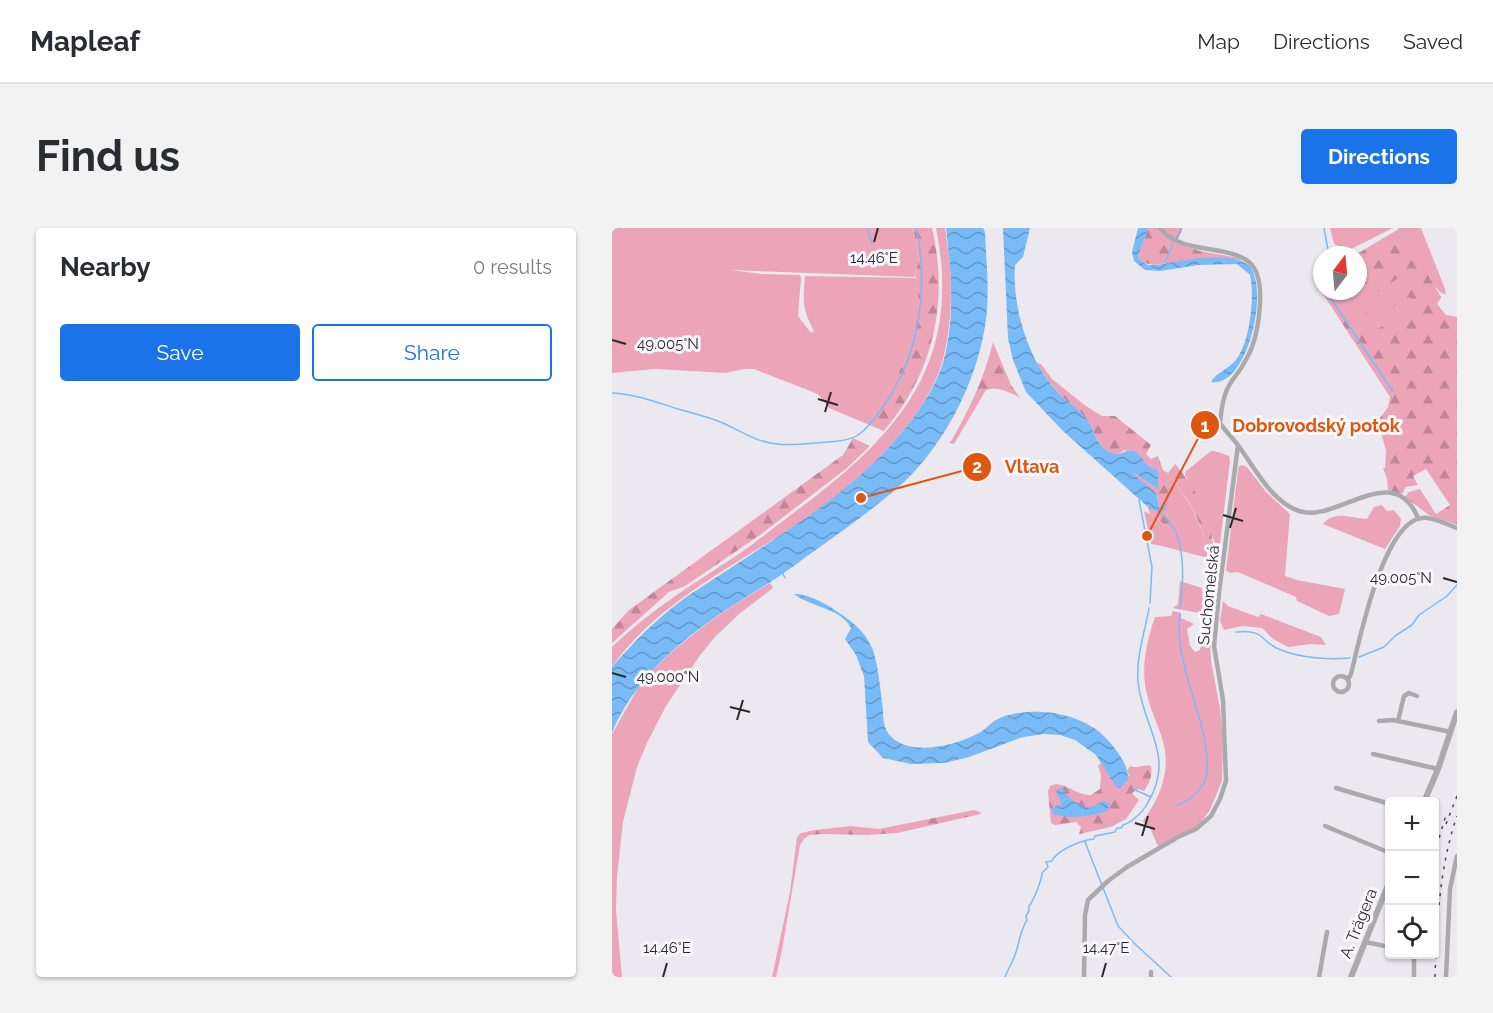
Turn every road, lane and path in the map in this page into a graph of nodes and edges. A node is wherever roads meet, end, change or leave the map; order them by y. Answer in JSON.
{"nodes":[{"id":1,"x":1160,"y":228,"type":"edge"},
{"id":2,"x":1239,"y":445,"type":"junction"},
{"id":3,"x":1418,"y":518,"type":"junction"},
{"id":4,"x":1457,"y":528,"type":"edge"},
{"id":5,"x":1348,"y":679,"type":"dead end"},
{"id":6,"x":1417,"y":696,"type":"dead end"},
{"id":7,"x":1457,"y":712,"type":"edge"},
{"id":8,"x":1379,"y":721,"type":"dead end"},
{"id":9,"x":1398,"y":721,"type":"junction"},
{"id":10,"x":1451,"y":732,"type":"junction"},
{"id":11,"x":1373,"y":754,"type":"dead end"},
{"id":12,"x":1438,"y":769,"type":"junction"},
{"id":13,"x":1336,"y":788,"type":"dead end"},
{"id":14,"x":1426,"y":797,"type":"edge"},
{"id":15,"x":1385,"y":803,"type":"edge"},
{"id":16,"x":1325,"y":826,"type":"dead end"},
{"id":17,"x":1385,"y":851,"type":"edge"},
{"id":18,"x":1457,"y":856,"type":"edge"},
{"id":19,"x":1455,"y":878,"type":"edge"},
{"id":20,"x":1385,"y":890,"type":"edge"},
{"id":21,"x":1326,"y":932,"type":"dead end"},
{"id":22,"x":1365,"y":942,"type":"junction"},
{"id":23,"x":1385,"y":945,"type":"edge"},
{"id":24,"x":1414,"y":959,"type":"edge"},
{"id":25,"x":1084,"y":977,"type":"edge"},
{"id":26,"x":1319,"y":977,"type":"edge"},
{"id":27,"x":1351,"y":977,"type":"edge"},
{"id":28,"x":1414,"y":977,"type":"edge"},
{"id":29,"x":1446,"y":977,"type":"edge"}],
"edges":[{"from":1,"to":2,"type":"street"},
{"from":2,"to":3,"type":"street"},
{"from":2,"to":25,"type":"street","name":"Suchomelská"},
{"from":3,"to":4,"type":"street"},
{"from":3,"to":5,"type":"street"},
{"from":6,"to":9,"type":"street"},
{"from":7,"to":10,"type":"street"},
{"from":8,"to":9,"type":"street"},
{"from":9,"to":10,"type":"street"},
{"from":10,"to":12,"type":"street"},
{"from":11,"to":12,"type":"street"},
{"from":12,"to":14,"type":"street"},
{"from":13,"to":15,"type":"street"},
{"from":16,"to":17,"type":"street"},
{"from":18,"to":19,"type":"street"},
{"from":19,"to":29,"type":"street"},
{"from":20,"to":22,"type":"street","name":"A. Trägera"},
{"from":21,"to":26,"type":"street"},
{"from":22,"to":23,"type":"street"},
{"from":22,"to":27,"type":"street","name":"A. Trägera"},
{"from":24,"to":28,"type":"street"}]}
